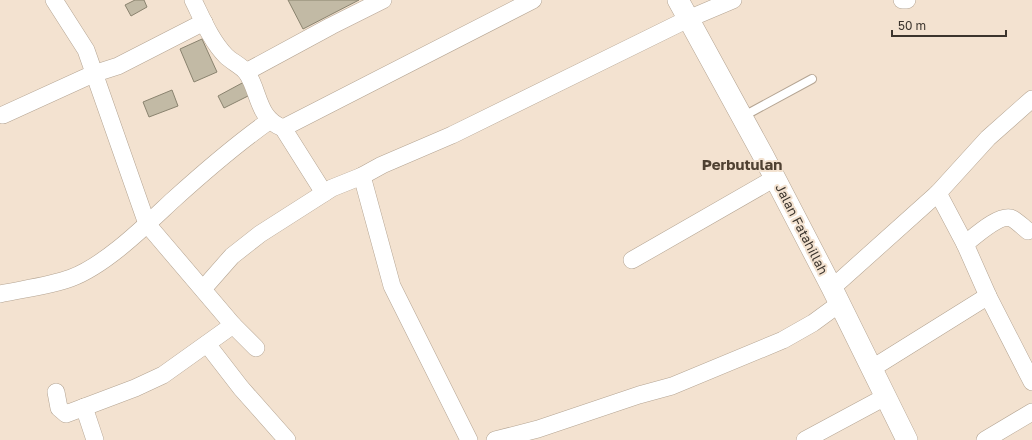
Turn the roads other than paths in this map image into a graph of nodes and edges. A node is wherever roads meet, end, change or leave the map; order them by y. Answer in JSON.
{"nodes":[{"id":1,"x":54,"y":0,"type":"edge"},
{"id":2,"x":193,"y":0,"type":"edge"},
{"id":3,"x":383,"y":0,"type":"edge"},
{"id":4,"x":533,"y":0,"type":"edge"},
{"id":5,"x":678,"y":0,"type":"edge"},
{"id":6,"x":733,"y":0,"type":"edge"},
{"id":7,"x":902,"y":0,"type":"edge"},
{"id":8,"x":907,"y":0,"type":"edge"},
{"id":9,"x":688,"y":19,"type":"junction"},
{"id":10,"x":204,"y":22,"type":"junction"},
{"id":11,"x":246,"y":72,"type":"junction"},
{"id":12,"x":93,"y":74,"type":"junction"},
{"id":13,"x":812,"y":79,"type":"dead end"},
{"id":14,"x":1032,"y":99,"type":"edge"},
{"id":15,"x":2,"y":115,"type":"dead end"},
{"id":16,"x":742,"y":117,"type":"junction"},
{"id":17,"x":276,"y":124,"type":"junction"},
{"id":18,"x":362,"y":176,"type":"junction"},
{"id":19,"x":775,"y":178,"type":"junction"},
{"id":20,"x":938,"y":192,"type":"junction"},
{"id":21,"x":324,"y":193,"type":"junction"},
{"id":22,"x":147,"y":224,"type":"junction"},
{"id":23,"x":1028,"y":231,"type":"dead end"},
{"id":24,"x":965,"y":244,"type":"junction"},
{"id":25,"x":632,"y":260,"type":"dead end"},
{"id":26,"x":203,"y":289,"type":"junction"},
{"id":27,"x":0,"y":294,"type":"edge"},
{"id":28,"x":836,"y":296,"type":"junction"},
{"id":29,"x":988,"y":296,"type":"junction"},
{"id":30,"x":233,"y":325,"type":"junction"},
{"id":31,"x":207,"y":344,"type":"junction"},
{"id":32,"x":256,"y":348,"type":"dead end"},
{"id":33,"x":871,"y":369,"type":"junction"},
{"id":34,"x":1032,"y":382,"type":"edge"},
{"id":35,"x":56,"y":392,"type":"dead end"},
{"id":36,"x":885,"y":397,"type":"junction"},
{"id":37,"x":84,"y":407,"type":"junction"},
{"id":38,"x":1032,"y":412,"type":"edge"},
{"id":39,"x":95,"y":440,"type":"edge"},
{"id":40,"x":287,"y":440,"type":"edge"},
{"id":41,"x":469,"y":440,"type":"edge"},
{"id":42,"x":496,"y":440,"type":"edge"},
{"id":43,"x":805,"y":440,"type":"edge"},
{"id":44,"x":907,"y":440,"type":"edge"},
{"id":45,"x":985,"y":440,"type":"edge"}],
"edges":[{"from":1,"to":12,"type":"street"},
{"from":2,"to":10,"type":"street"},
{"from":3,"to":11,"type":"street"},
{"from":4,"to":17,"type":"street"},
{"from":5,"to":9,"type":"street","name":"Jalan Fatahillah"},
{"from":6,"to":9,"type":"street"},
{"from":7,"to":8,"type":"street"},
{"from":9,"to":16,"type":"street","name":"Jalan Fatahillah"},
{"from":9,"to":18,"type":"street"},
{"from":10,"to":11,"type":"street"},
{"from":10,"to":12,"type":"street"},
{"from":11,"to":17,"type":"street"},
{"from":12,"to":15,"type":"street"},
{"from":12,"to":22,"type":"street"},
{"from":13,"to":16,"type":"lane"},
{"from":14,"to":20,"type":"street"},
{"from":16,"to":19,"type":"street","name":"Jalan Fatahillah"},
{"from":17,"to":21,"type":"street"},
{"from":17,"to":22,"type":"street"},
{"from":18,"to":21,"type":"street"},
{"from":18,"to":41,"type":"street"},
{"from":19,"to":25,"type":"street"},
{"from":19,"to":28,"type":"street","name":"Jalan Fatahillah"},
{"from":20,"to":24,"type":"street"},
{"from":20,"to":28,"type":"street"},
{"from":21,"to":26,"type":"street"},
{"from":22,"to":26,"type":"street"},
{"from":22,"to":27,"type":"street"},
{"from":23,"to":24,"type":"street"},
{"from":24,"to":29,"type":"street"},
{"from":26,"to":30,"type":"street"},
{"from":28,"to":33,"type":"street","name":"Jalan Fatahillah"},
{"from":28,"to":42,"type":"street"},
{"from":29,"to":33,"type":"street"},
{"from":29,"to":34,"type":"street"},
{"from":30,"to":31,"type":"street"},
{"from":30,"to":32,"type":"street"},
{"from":31,"to":37,"type":"street"},
{"from":31,"to":40,"type":"street"},
{"from":33,"to":36,"type":"street","name":"Jalan Fatahillah"},
{"from":35,"to":37,"type":"street"},
{"from":36,"to":43,"type":"street"},
{"from":36,"to":44,"type":"street","name":"Jalan Fatahillah"},
{"from":37,"to":39,"type":"street"},
{"from":38,"to":45,"type":"street"}]}
